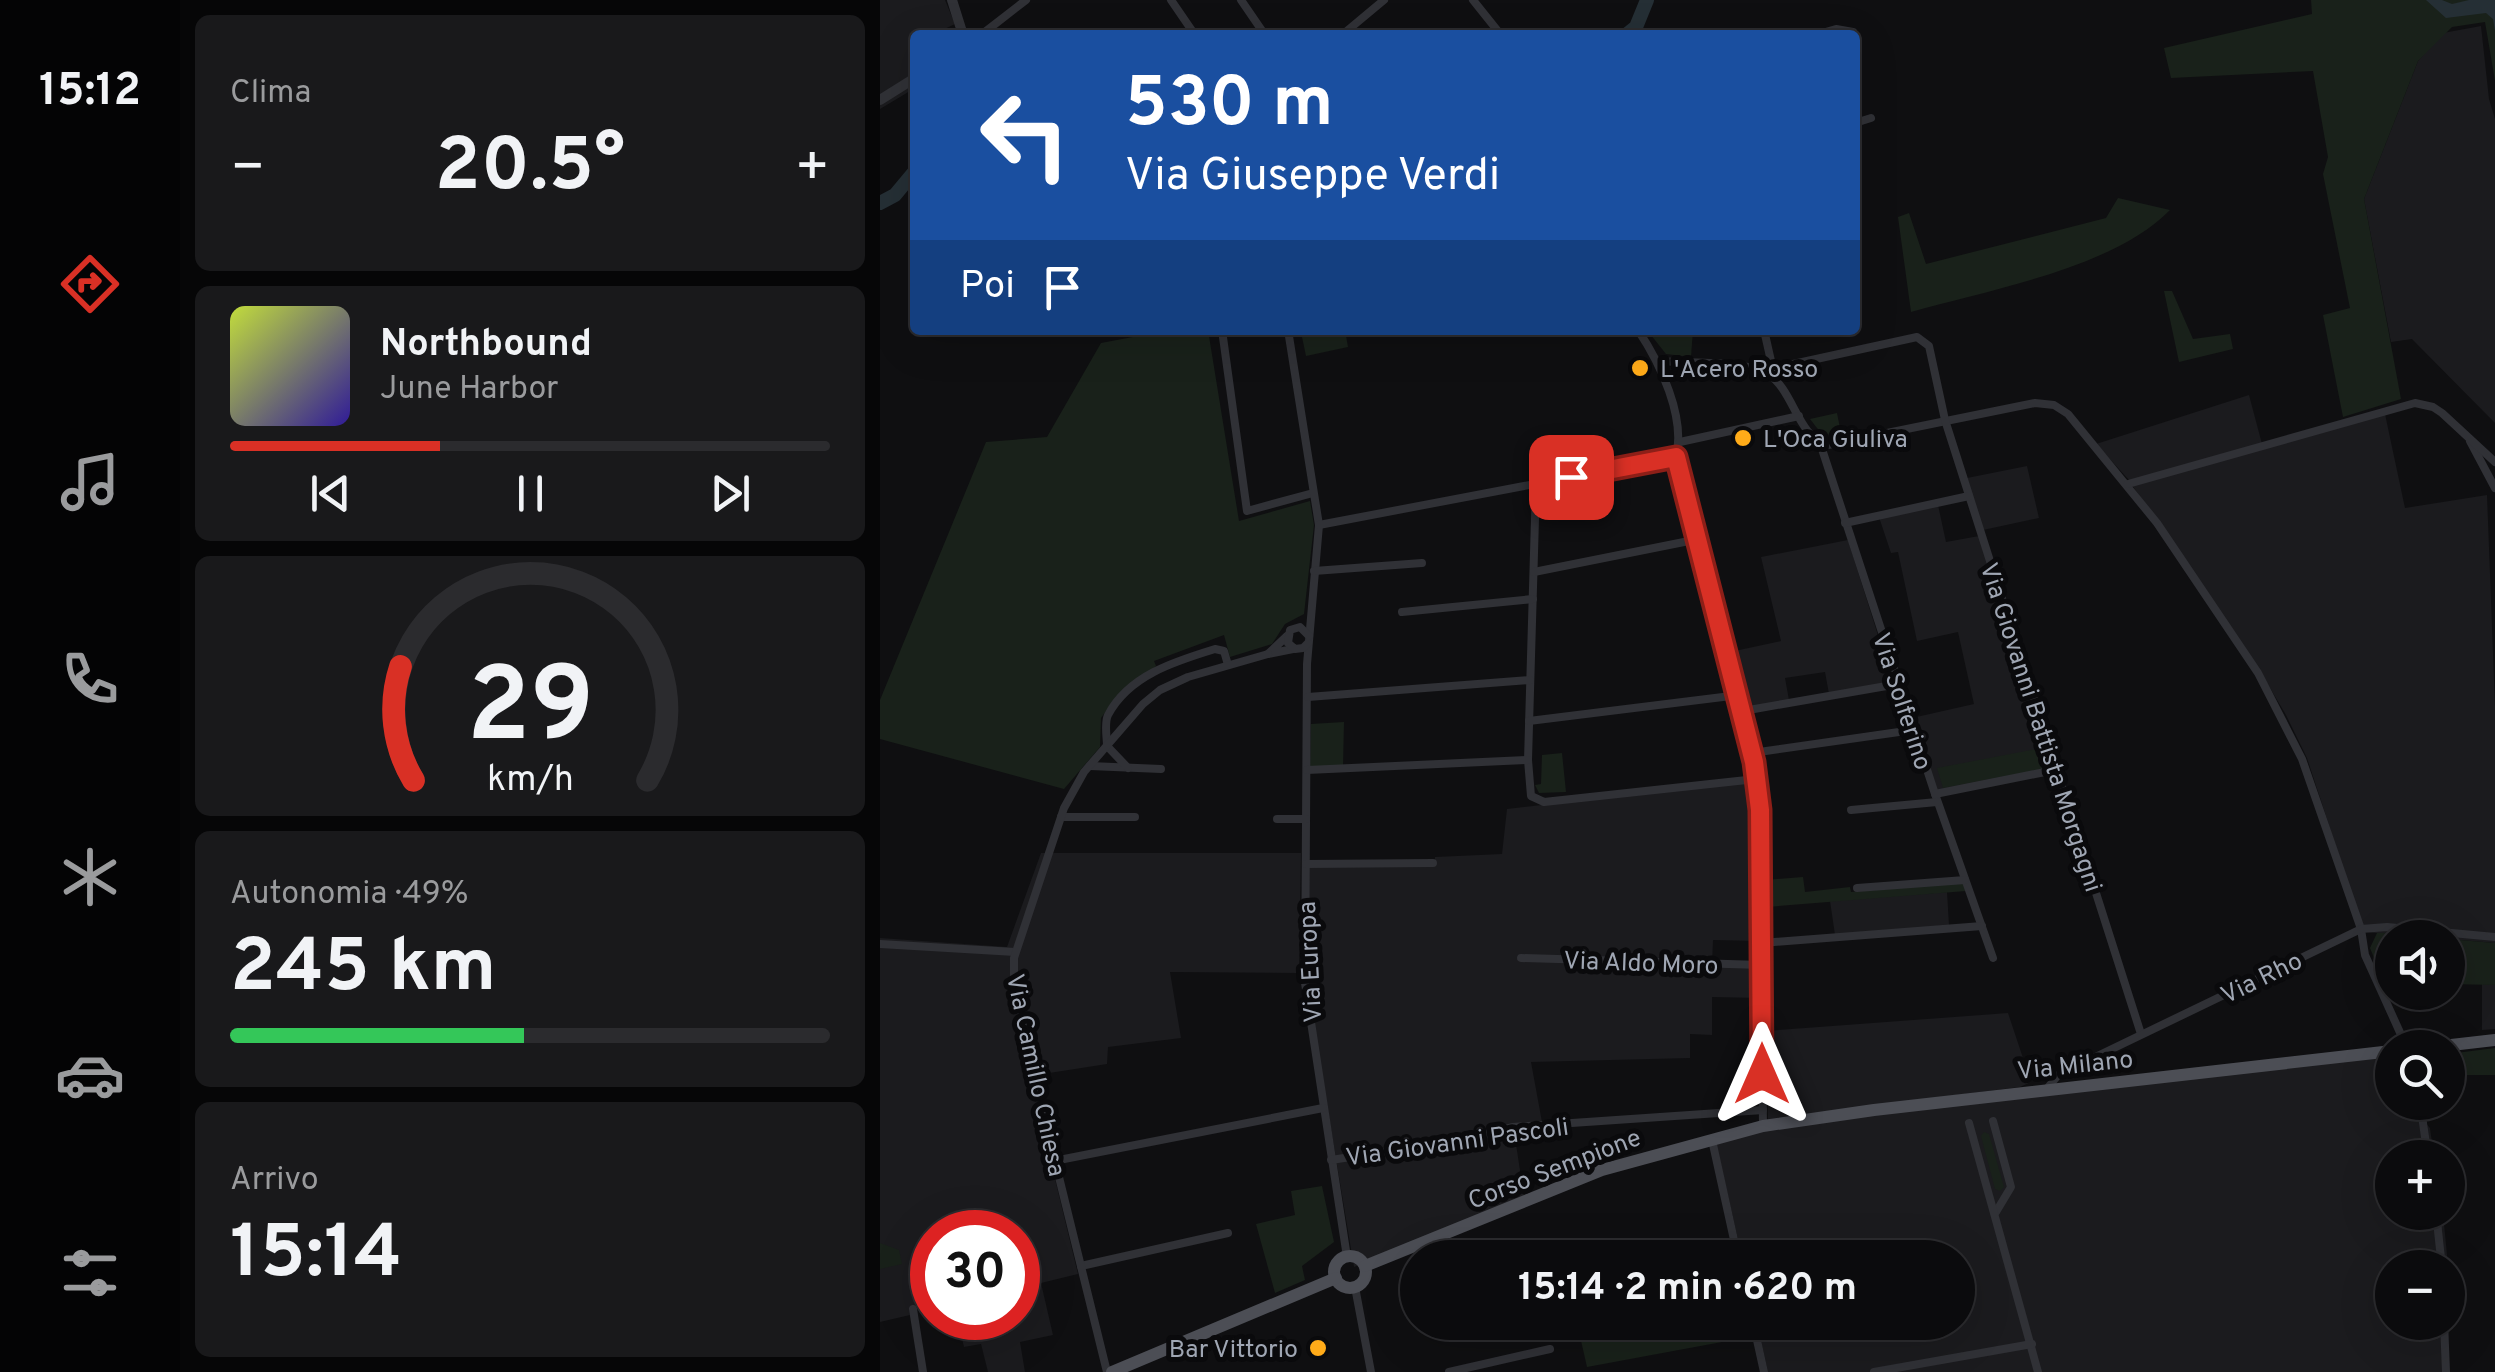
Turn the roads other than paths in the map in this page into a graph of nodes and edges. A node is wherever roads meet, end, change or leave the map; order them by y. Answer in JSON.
{"nodes":[{"id":1,"x":952,"y":0,"type":"edge"},
{"id":2,"x":1171,"y":0,"type":"edge"},
{"id":3,"x":1240,"y":0,"type":"edge"},
{"id":4,"x":1384,"y":0,"type":"edge"},
{"id":5,"x":1473,"y":0,"type":"edge"},
{"id":6,"x":1023,"y":1,"type":"edge"},
{"id":7,"x":962,"y":30,"type":"edge"},
{"id":8,"x":986,"y":30,"type":"edge"},
{"id":9,"x":1192,"y":30,"type":"edge"},
{"id":10,"x":1261,"y":30,"type":"edge"},
{"id":11,"x":1348,"y":30,"type":"edge"},
{"id":12,"x":1497,"y":30,"type":"edge"},
{"id":13,"x":910,"y":81,"type":"edge"},
{"id":14,"x":880,"y":100,"type":"edge"},
{"id":15,"x":1871,"y":118,"type":"dead end"},
{"id":16,"x":1860,"y":121,"type":"edge"},
{"id":17,"x":1223,"y":335,"type":"edge"},
{"id":18,"x":1289,"y":335,"type":"edge"},
{"id":19,"x":1641,"y":335,"type":"edge"},
{"id":20,"x":1765,"y":335,"type":"edge"},
{"id":21,"x":1658,"y":360,"type":"junction"},
{"id":22,"x":1770,"y":375,"type":"junction"},
{"id":23,"x":1799,"y":416,"type":"junction"},
{"id":24,"x":1946,"y":420,"type":"junction"},
{"id":25,"x":2468,"y":438,"type":"junction"},
{"id":26,"x":1680,"y":442,"type":"junction"},
{"id":27,"x":1820,"y":442,"type":"junction"},
{"id":28,"x":1676,"y":457,"type":"junction"},
{"id":29,"x":2495,"y":462,"type":"edge"},
{"id":30,"x":1536,"y":484,"type":"junction"},
{"id":31,"x":2128,"y":484,"type":"junction"},
{"id":32,"x":2495,"y":488,"type":"edge"},
{"id":33,"x":1314,"y":493,"type":"junction"},
{"id":34,"x":1969,"y":496,"type":"junction"},
{"id":35,"x":1844,"y":524,"type":"junction"},
{"id":36,"x":1319,"y":525,"type":"junction"},
{"id":37,"x":1698,"y":539,"type":"junction"},
{"id":38,"x":1422,"y":563,"type":"dead end"},
{"id":39,"x":1314,"y":571,"type":"junction"},
{"id":40,"x":1534,"y":572,"type":"junction"},
{"id":41,"x":1533,"y":599,"type":"junction"},
{"id":42,"x":1312,"y":608,"type":"junction"},
{"id":43,"x":1402,"y":612,"type":"dead end"},
{"id":44,"x":1290,"y":632,"type":"junction"},
{"id":45,"x":1309,"y":640,"type":"junction"},
{"id":46,"x":1296,"y":649,"type":"junction"},
{"id":47,"x":1268,"y":654,"type":"junction"},
{"id":48,"x":1307,"y":664,"type":"junction"},
{"id":49,"x":1228,"y":665,"type":"junction"},
{"id":50,"x":1530,"y":680,"type":"junction"},
{"id":51,"x":1898,"y":684,"type":"junction"},
{"id":52,"x":1739,"y":695,"type":"junction"},
{"id":53,"x":1308,"y":698,"type":"junction"},
{"id":54,"x":1743,"y":710,"type":"junction"},
{"id":55,"x":1529,"y":721,"type":"junction"},
{"id":56,"x":1913,"y":730,"type":"junction"},
{"id":57,"x":1106,"y":746,"type":"junction"},
{"id":58,"x":1752,"y":752,"type":"junction"},
{"id":59,"x":1528,"y":760,"type":"junction"},
{"id":60,"x":1090,"y":766,"type":"junction"},
{"id":61,"x":1128,"y":768,"type":"junction"},
{"id":62,"x":1161,"y":768,"type":"dead end"},
{"id":63,"x":1307,"y":770,"type":"junction"},
{"id":64,"x":2055,"y":770,"type":"junction"},
{"id":65,"x":1756,"y":779,"type":"junction"},
{"id":66,"x":1936,"y":798,"type":"junction"},
{"id":67,"x":1851,"y":810,"type":"dead end"},
{"id":68,"x":1134,"y":817,"type":"dead end"},
{"id":69,"x":1061,"y":818,"type":"junction"},
{"id":70,"x":1277,"y":819,"type":"dead end"},
{"id":71,"x":1306,"y":819,"type":"junction"},
{"id":72,"x":1433,"y":863,"type":"dead end"},
{"id":73,"x":1306,"y":864,"type":"junction"},
{"id":74,"x":1965,"y":880,"type":"junction"},
{"id":75,"x":1858,"y":888,"type":"dead end"},
{"id":76,"x":1982,"y":926,"type":"junction"},
{"id":77,"x":2361,"y":929,"type":"junction"},
{"id":78,"x":2495,"y":937,"type":"edge"},
{"id":79,"x":1762,"y":943,"type":"junction"},
{"id":80,"x":880,"y":944,"type":"edge"},
{"id":81,"x":1016,"y":952,"type":"junction"},
{"id":82,"x":1521,"y":958,"type":"dead end"},
{"id":83,"x":1993,"y":958,"type":"dead end"},
{"id":84,"x":1762,"y":965,"type":"junction"},
{"id":85,"x":2400,"y":1030,"type":"edge"},
{"id":86,"x":2141,"y":1034,"type":"junction"},
{"id":87,"x":2495,"y":1040,"type":"edge"},
{"id":88,"x":2465,"y":1043,"type":"edge"},
{"id":89,"x":2375,"y":1053,"type":"edge"},
{"id":90,"x":2046,"y":1090,"type":"junction"},
{"id":91,"x":1323,"y":1108,"type":"junction"},
{"id":92,"x":1762,"y":1110,"type":"junction"},
{"id":93,"x":1993,"y":1121,"type":"dead end"},
{"id":94,"x":1969,"y":1123,"type":"dead end"},
{"id":95,"x":1763,"y":1126,"type":"junction"},
{"id":96,"x":1712,"y":1138,"type":"junction"},
{"id":97,"x":1054,"y":1160,"type":"junction"},
{"id":98,"x":1331,"y":1160,"type":"junction"},
{"id":99,"x":1996,"y":1212,"type":"junction"},
{"id":100,"x":1228,"y":1232,"type":"dead end"},
{"id":101,"x":1734,"y":1240,"type":"edge"},
{"id":102,"x":1347,"y":1256,"type":"junction"},
{"id":103,"x":1081,"y":1266,"type":"junction"},
{"id":104,"x":1365,"y":1266,"type":"junction"},
{"id":105,"x":1336,"y":1278,"type":"junction"},
{"id":106,"x":1355,"y":1287,"type":"junction"},
{"id":107,"x":918,"y":1340,"type":"edge"},
{"id":108,"x":1757,"y":1340,"type":"edge"},
{"id":109,"x":2445,"y":1340,"type":"edge"},
{"id":110,"x":2032,"y":1344,"type":"junction"},
{"id":111,"x":1550,"y":1349,"type":"dead end"},
{"id":112,"x":923,"y":1372,"type":"edge"},
{"id":113,"x":1110,"y":1372,"type":"edge"},
{"id":114,"x":1371,"y":1372,"type":"edge"},
{"id":115,"x":1449,"y":1372,"type":"edge"},
{"id":116,"x":1764,"y":1372,"type":"edge"},
{"id":117,"x":1874,"y":1372,"type":"edge"},
{"id":118,"x":2038,"y":1372,"type":"edge"},
{"id":119,"x":2446,"y":1372,"type":"edge"}],
"edges":[{"from":1,"to":7,"type":"street"},
{"from":2,"to":9,"type":"street"},
{"from":3,"to":10,"type":"street"},
{"from":4,"to":11,"type":"street"},
{"from":5,"to":12,"type":"street"},
{"from":6,"to":8,"type":"street"},
{"from":13,"to":14,"type":"street"},
{"from":15,"to":16,"type":"street"},
{"from":17,"to":33,"type":"street"},
{"from":18,"to":33,"type":"street","name":"Via Europa"},
{"from":19,"to":21,"type":"street"},
{"from":20,"to":22,"type":"street"},
{"from":21,"to":22,"type":"street"},
{"from":21,"to":26,"type":"street"},
{"from":22,"to":23,"type":"street"},
{"from":22,"to":24,"type":"street","name":"Via Giovanni Battista Morgagni"},
{"from":23,"to":26,"type":"street"},
{"from":23,"to":27,"type":"street"},
{"from":24,"to":27,"type":"street"},
{"from":24,"to":31,"type":"street"},
{"from":24,"to":34,"type":"street","name":"Via Giovanni Battista Morgagni"},
{"from":25,"to":29,"type":"street"},
{"from":25,"to":31,"type":"street"},
{"from":25,"to":32,"type":"street"},
{"from":26,"to":28,"type":"street"},
{"from":27,"to":35,"type":"street","name":"Via Solferino"},
{"from":28,"to":30,"type":"street"},
{"from":28,"to":37,"type":"street"},
{"from":30,"to":36,"type":"street"},
{"from":30,"to":40,"type":"street"},
{"from":31,"to":77,"type":"street"},
{"from":33,"to":36,"type":"street","name":"Via Europa"},
{"from":34,"to":35,"type":"street"},
{"from":34,"to":64,"type":"street","name":"Via Giovanni Battista Morgagni"},
{"from":35,"to":51,"type":"street","name":"Via Solferino"},
{"from":36,"to":39,"type":"street","name":"Via Europa"},
{"from":37,"to":40,"type":"street"},
{"from":37,"to":52,"type":"street"},
{"from":38,"to":39,"type":"street"},
{"from":39,"to":42,"type":"street","name":"Via Europa"},
{"from":40,"to":41,"type":"street"},
{"from":41,"to":43,"type":"street"},
{"from":41,"to":50,"type":"street"},
{"from":42,"to":44,"type":"street"},
{"from":42,"to":45,"type":"street","name":"Via Europa"},
{"from":44,"to":45,"type":"street"},
{"from":44,"to":46,"type":"street"},
{"from":44,"to":47,"type":"street","name":"Via Camillo Chiesa"},
{"from":45,"to":46,"type":"street"},
{"from":45,"to":48,"type":"street","name":"Via Europa"},
{"from":46,"to":47,"type":"street","name":"Via Camillo Chiesa"},
{"from":46,"to":48,"type":"street"},
{"from":47,"to":49,"type":"street","name":"Via Camillo Chiesa"},
{"from":48,"to":53,"type":"street","name":"Via Europa"},
{"from":49,"to":57,"type":"street","name":"Via Camillo Chiesa"},
{"from":49,"to":57,"type":"street"},
{"from":50,"to":53,"type":"street"},
{"from":50,"to":55,"type":"street"},
{"from":51,"to":54,"type":"street"},
{"from":51,"to":56,"type":"street","name":"Via Solferino"},
{"from":52,"to":54,"type":"street"},
{"from":52,"to":55,"type":"street"},
{"from":53,"to":63,"type":"street","name":"Via Europa"},
{"from":54,"to":58,"type":"street"},
{"from":55,"to":59,"type":"street"},
{"from":56,"to":58,"type":"street"},
{"from":56,"to":66,"type":"street","name":"Via Solferino"},
{"from":57,"to":60,"type":"street","name":"Via Camillo Chiesa"},
{"from":57,"to":61,"type":"street"},
{"from":58,"to":65,"type":"street"},
{"from":59,"to":63,"type":"street"},
{"from":59,"to":65,"type":"street"},
{"from":60,"to":61,"type":"street"},
{"from":60,"to":69,"type":"street","name":"Via Camillo Chiesa"},
{"from":61,"to":62,"type":"street"},
{"from":63,"to":71,"type":"street","name":"Via Europa"},
{"from":64,"to":66,"type":"street"},
{"from":64,"to":86,"type":"street","name":"Via Giovanni Battista Morgagni"},
{"from":65,"to":79,"type":"street"},
{"from":66,"to":67,"type":"street"},
{"from":66,"to":74,"type":"street","name":"Via Solferino"},
{"from":68,"to":69,"type":"street"},
{"from":69,"to":81,"type":"street","name":"Via Camillo Chiesa"},
{"from":70,"to":71,"type":"street"},
{"from":71,"to":73,"type":"street","name":"Via Europa"},
{"from":72,"to":73,"type":"street"},
{"from":73,"to":91,"type":"street","name":"Via Europa"},
{"from":74,"to":75,"type":"street"},
{"from":74,"to":76,"type":"street","name":"Via Solferino"},
{"from":76,"to":79,"type":"street"},
{"from":76,"to":83,"type":"street","name":"Via Solferino"},
{"from":77,"to":78,"type":"street","name":"Via Rho"},
{"from":77,"to":85,"type":"street"},
{"from":77,"to":86,"type":"street","name":"Via Rho"},
{"from":79,"to":84,"type":"street"},
{"from":80,"to":81,"type":"street"},
{"from":81,"to":97,"type":"street","name":"Via Camillo Chiesa"},
{"from":82,"to":84,"type":"street","name":"Via Aldo Moro"},
{"from":84,"to":92,"type":"street"},
{"from":86,"to":90,"type":"street","name":"Via Rho"},
{"from":87,"to":88,"type":"main road"},
{"from":89,"to":90,"type":"main road","name":"Via Milano"},
{"from":90,"to":95,"type":"main road","name":"Via Milano"},
{"from":91,"to":97,"type":"street"},
{"from":91,"to":98,"type":"street","name":"Via Europa"},
{"from":92,"to":95,"type":"street"},
{"from":92,"to":98,"type":"street","name":"Via Giovanni Pascoli"},
{"from":93,"to":99,"type":"street"},
{"from":94,"to":99,"type":"street"},
{"from":95,"to":96,"type":"main road","name":"Corso Sempione"},
{"from":96,"to":101,"type":"street"},
{"from":96,"to":104,"type":"main road","name":"Corso Sempione"},
{"from":97,"to":103,"type":"street","name":"Via Camillo Chiesa"},
{"from":98,"to":102,"type":"street","name":"Via Europa"},
{"from":99,"to":110,"type":"street"},
{"from":100,"to":103,"type":"street"},
{"from":102,"to":104,"type":"main road"},
{"from":102,"to":105,"type":"main road"},
{"from":103,"to":113,"type":"street","name":"Via Camillo Chiesa"},
{"from":104,"to":106,"type":"main road"},
{"from":105,"to":106,"type":"main road"},
{"from":105,"to":113,"type":"main road"},
{"from":106,"to":114,"type":"street"},
{"from":107,"to":112,"type":"street"},
{"from":108,"to":116,"type":"street"},
{"from":109,"to":119,"type":"street"},
{"from":110,"to":117,"type":"street"},
{"from":110,"to":118,"type":"street"},
{"from":111,"to":115,"type":"street"}]}
